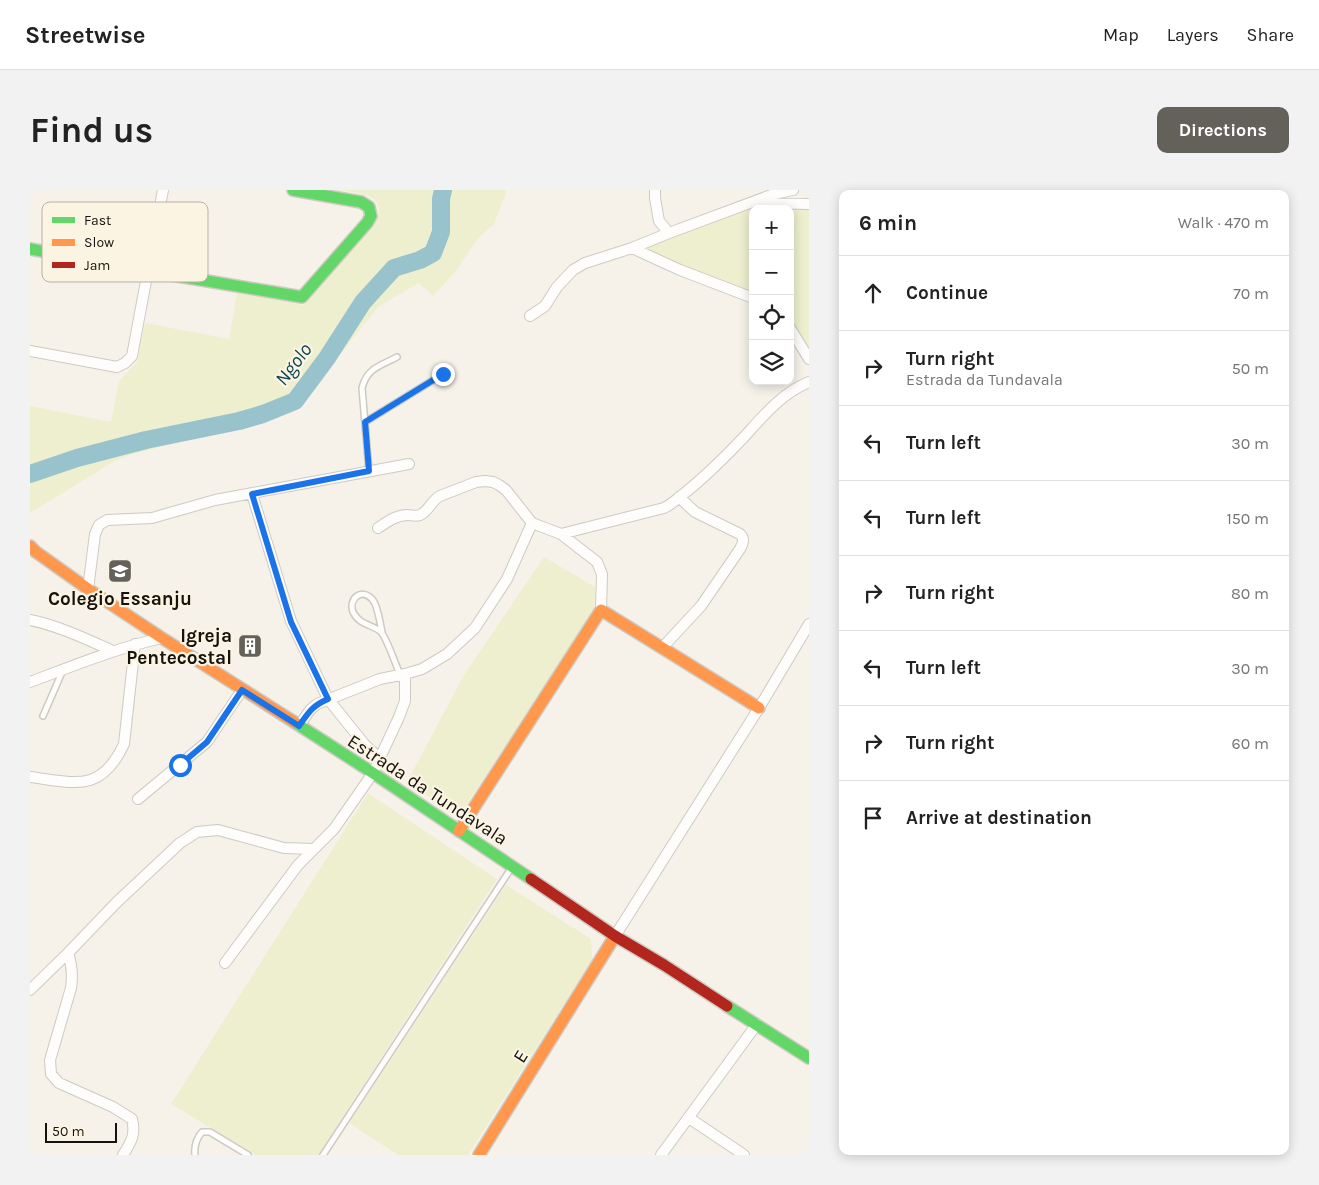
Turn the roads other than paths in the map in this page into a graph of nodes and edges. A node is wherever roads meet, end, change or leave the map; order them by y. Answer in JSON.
{"nodes":[{"id":1,"x":293,"y":190,"type":"edge"},
{"id":2,"x":655,"y":190,"type":"edge"},
{"id":3,"x":793,"y":190,"type":"edge"},
{"id":4,"x":748,"y":203,"type":"junction"},
{"id":5,"x":809,"y":204,"type":"edge"},
{"id":6,"x":668,"y":232,"type":"junction"},
{"id":7,"x":632,"y":248,"type":"junction"},
{"id":8,"x":208,"y":281,"type":"edge"},
{"id":9,"x":146,"y":282,"type":"edge"},
{"id":10,"x":749,"y":296,"type":"edge"},
{"id":11,"x":530,"y":316,"type":"dead end"},
{"id":12,"x":794,"y":333,"type":"edge"},
{"id":13,"x":30,"y":351,"type":"edge"},
{"id":14,"x":397,"y":357,"type":"dead end"},
{"id":15,"x":809,"y":359,"type":"edge"},
{"id":16,"x":443,"y":374,"type":"dead end"},
{"id":17,"x":809,"y":382,"type":"edge"},
{"id":18,"x":365,"y":422,"type":"junction"},
{"id":19,"x":409,"y":464,"type":"dead end"},
{"id":20,"x":369,"y":471,"type":"junction"},
{"id":21,"x":252,"y":494,"type":"junction"},
{"id":22,"x":679,"y":497,"type":"junction"},
{"id":23,"x":532,"y":522,"type":"junction"},
{"id":24,"x":378,"y":528,"type":"dead end"},
{"id":25,"x":561,"y":534,"type":"junction"},
{"id":26,"x":30,"y":546,"type":"edge"},
{"id":27,"x":88,"y":589,"type":"junction"},
{"id":28,"x":601,"y":610,"type":"junction"},
{"id":29,"x":30,"y":620,"type":"edge"},
{"id":30,"x":809,"y":624,"type":"edge"},
{"id":31,"x":382,"y":632,"type":"junction"},
{"id":32,"x":162,"y":638,"type":"junction"},
{"id":33,"x":135,"y":644,"type":"junction"},
{"id":34,"x":662,"y":648,"type":"junction"},
{"id":35,"x":113,"y":651,"type":"junction"},
{"id":36,"x":63,"y":670,"type":"junction"},
{"id":37,"x":403,"y":675,"type":"junction"},
{"id":38,"x":30,"y":682,"type":"edge"},
{"id":39,"x":242,"y":690,"type":"junction"},
{"id":40,"x":328,"y":699,"type":"junction"},
{"id":41,"x":759,"y":708,"type":"junction"},
{"id":42,"x":43,"y":716,"type":"dead end"},
{"id":43,"x":299,"y":726,"type":"junction"},
{"id":44,"x":379,"y":758,"type":"junction"},
{"id":45,"x":373,"y":773,"type":"junction"},
{"id":46,"x":30,"y":777,"type":"edge"},
{"id":47,"x":138,"y":799,"type":"dead end"},
{"id":48,"x":459,"y":831,"type":"junction"},
{"id":49,"x":313,"y":849,"type":"junction"},
{"id":50,"x":512,"y":866,"type":"junction"},
{"id":51,"x":615,"y":936,"type":"junction"},
{"id":52,"x":68,"y":953,"type":"junction"},
{"id":53,"x":225,"y":963,"type":"dead end"},
{"id":54,"x":31,"y":985,"type":"edge"},
{"id":55,"x":757,"y":1024,"type":"junction"},
{"id":56,"x":809,"y":1058,"type":"edge"},
{"id":57,"x":689,"y":1118,"type":"junction"},
{"id":58,"x":482,"y":1154,"type":"edge"},
{"id":59,"x":123,"y":1155,"type":"edge"},
{"id":60,"x":195,"y":1155,"type":"edge"},
{"id":61,"x":248,"y":1155,"type":"edge"},
{"id":62,"x":323,"y":1155,"type":"edge"},
{"id":63,"x":661,"y":1155,"type":"edge"},
{"id":64,"x":744,"y":1155,"type":"edge"}],
"edges":[{"from":1,"to":8,"type":"street"},
{"from":2,"to":6,"type":"street"},
{"from":3,"to":4,"type":"street"},
{"from":4,"to":5,"type":"street"},
{"from":4,"to":6,"type":"street"},
{"from":6,"to":7,"type":"street"},
{"from":7,"to":10,"type":"street"},
{"from":7,"to":11,"type":"street"},
{"from":9,"to":13,"type":"street"},
{"from":12,"to":15,"type":"street"},
{"from":14,"to":18,"type":"lane"},
{"from":16,"to":18,"type":"lane"},
{"from":17,"to":22,"type":"street"},
{"from":18,"to":20,"type":"lane"},
{"from":19,"to":20,"type":"street"},
{"from":20,"to":21,"type":"street"},
{"from":21,"to":27,"type":"street"},
{"from":21,"to":40,"type":"street"},
{"from":22,"to":25,"type":"street"},
{"from":22,"to":34,"type":"street"},
{"from":23,"to":24,"type":"street"},
{"from":23,"to":25,"type":"street"},
{"from":23,"to":37,"type":"street"},
{"from":25,"to":28,"type":"street"},
{"from":26,"to":27,"type":"street","name":"Estrada da Tundavala"},
{"from":27,"to":32,"type":"street","name":"Estrada da Tundavala"},
{"from":28,"to":34,"type":"street"},
{"from":28,"to":48,"type":"street"},
{"from":29,"to":35,"type":"street"},
{"from":30,"to":41,"type":"street"},
{"from":31,"to":31,"type":"lane"},
{"from":31,"to":37,"type":"lane"},
{"from":32,"to":33,"type":"street"},
{"from":32,"to":39,"type":"street","name":"Estrada da Tundavala"},
{"from":33,"to":35,"type":"street"},
{"from":33,"to":46,"type":"street"},
{"from":34,"to":41,"type":"street"},
{"from":35,"to":36,"type":"street"},
{"from":36,"to":38,"type":"street"},
{"from":36,"to":42,"type":"lane"},
{"from":37,"to":40,"type":"street"},
{"from":37,"to":44,"type":"street"},
{"from":39,"to":43,"type":"street","name":"Estrada da Tundavala"},
{"from":39,"to":47,"type":"street"},
{"from":40,"to":43,"type":"street"},
{"from":40,"to":44,"type":"street"},
{"from":41,"to":51,"type":"street"},
{"from":43,"to":45,"type":"street","name":"Estrada da Tundavala"},
{"from":44,"to":45,"type":"street"},
{"from":45,"to":48,"type":"street","name":"Estrada da Tundavala"},
{"from":45,"to":49,"type":"street"},
{"from":48,"to":50,"type":"street","name":"Estrada da Tundavala"},
{"from":49,"to":52,"type":"street"},
{"from":49,"to":53,"type":"street"},
{"from":50,"to":51,"type":"street","name":"Estrada da Tundavala"},
{"from":50,"to":62,"type":"lane"},
{"from":51,"to":55,"type":"street","name":"Estrada da Tundavala"},
{"from":51,"to":58,"type":"street","name":"E"},
{"from":52,"to":54,"type":"street"},
{"from":52,"to":59,"type":"street"},
{"from":55,"to":56,"type":"street","name":"Estrada da Tundavala"},
{"from":55,"to":57,"type":"street"},
{"from":57,"to":63,"type":"street"},
{"from":57,"to":64,"type":"street"},
{"from":60,"to":61,"type":"lane"}]}
